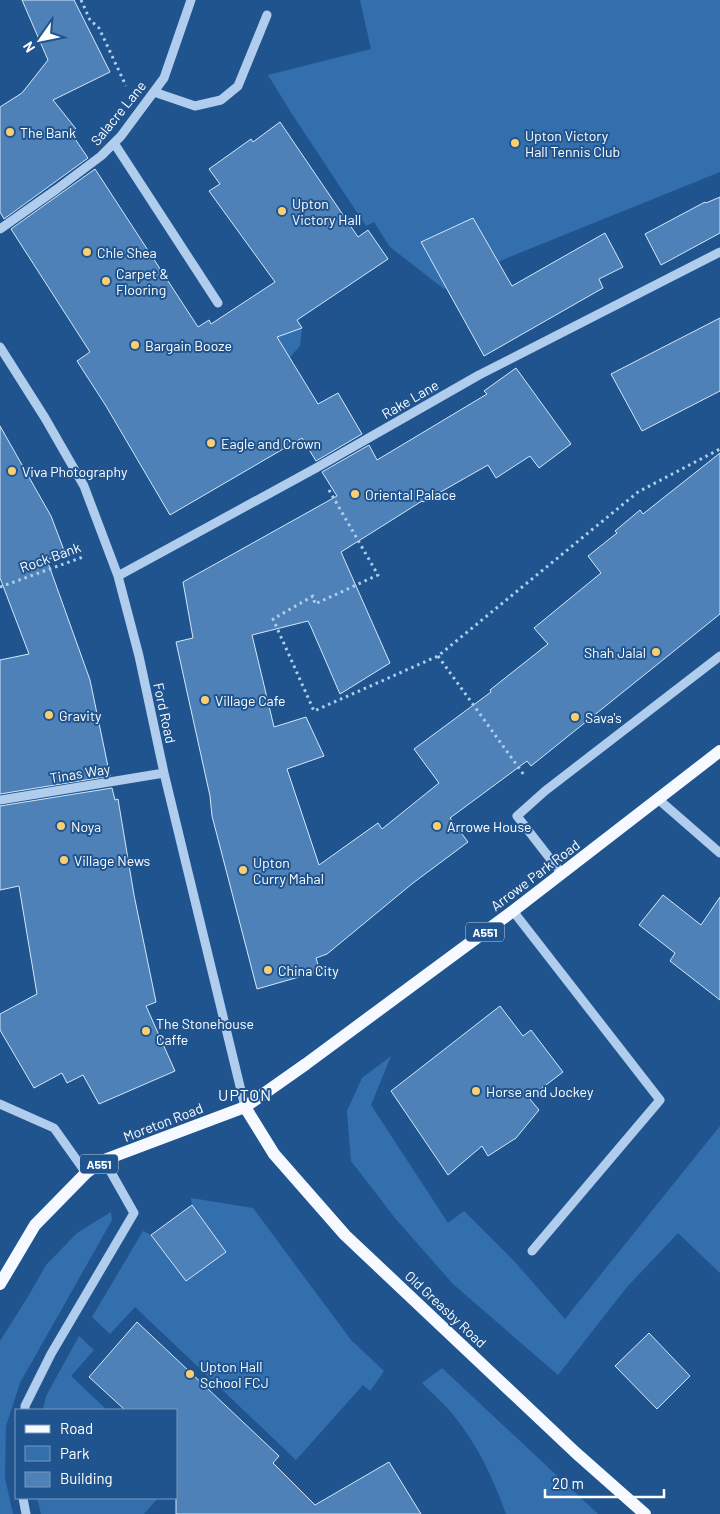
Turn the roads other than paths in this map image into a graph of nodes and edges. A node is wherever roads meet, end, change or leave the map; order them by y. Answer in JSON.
{"nodes":[{"id":1,"x":191,"y":0,"type":"edge"},
{"id":2,"x":267,"y":15,"type":"dead end"},
{"id":3,"x":154,"y":92,"type":"junction"},
{"id":4,"x":114,"y":143,"type":"junction"},
{"id":5,"x":0,"y":229,"type":"edge"},
{"id":6,"x":720,"y":252,"type":"edge"},
{"id":7,"x":218,"y":303,"type":"dead end"},
{"id":8,"x":0,"y":347,"type":"edge"},
{"id":9,"x":118,"y":576,"type":"junction"},
{"id":10,"x":720,"y":656,"type":"edge"},
{"id":11,"x":720,"y":751,"type":"edge"},
{"id":12,"x":164,"y":773,"type":"junction"},
{"id":13,"x":0,"y":800,"type":"edge"},
{"id":14,"x":658,"y":800,"type":"junction"},
{"id":15,"x":720,"y":852,"type":"edge"},
{"id":16,"x":562,"y":874,"type":"junction"},
{"id":17,"x":513,"y":911,"type":"junction"},
{"id":18,"x":0,"y":1104,"type":"edge"},
{"id":19,"x":245,"y":1107,"type":"junction"},
{"id":20,"x":104,"y":1160,"type":"junction"},
{"id":21,"x":86,"y":1173,"type":"junction"},
{"id":22,"x":532,"y":1251,"type":"dead end"},
{"id":23,"x":0,"y":1284,"type":"edge"},
{"id":24,"x":25,"y":1409,"type":"edge"},
{"id":25,"x":23,"y":1499,"type":"edge"},
{"id":26,"x":26,"y":1514,"type":"edge"},
{"id":27,"x":646,"y":1514,"type":"edge"}],
"edges":[{"from":1,"to":3,"type":"street","name":"Salacre Lane"},
{"from":2,"to":3,"type":"street"},
{"from":3,"to":4,"type":"street","name":"Salacre Lane"},
{"from":4,"to":5,"type":"street","name":"Salacre Lane"},
{"from":4,"to":7,"type":"street"},
{"from":6,"to":9,"type":"street","name":"Rake Lane"},
{"from":8,"to":9,"type":"street","name":"Ford Road"},
{"from":9,"to":12,"type":"street","name":"Ford Road"},
{"from":10,"to":16,"type":"street"},
{"from":11,"to":14,"type":"main road","name":"Arrowe Park Road","number":"A551"},
{"from":12,"to":13,"type":"street","name":"Tinas Way"},
{"from":12,"to":19,"type":"street","name":"Ford Road"},
{"from":14,"to":15,"type":"street"},
{"from":14,"to":16,"type":"main road","name":"Arrowe Park Road","number":"A551"},
{"from":16,"to":17,"type":"main road","name":"Arrowe Park Road","number":"A551"},
{"from":17,"to":19,"type":"main road","name":"Arrowe Park Road","number":"A551"},
{"from":17,"to":22,"type":"street"},
{"from":18,"to":21,"type":"street"},
{"from":19,"to":20,"type":"main road","name":"Moreton Road","number":"A551"},
{"from":19,"to":27,"type":"main road","name":"Old Greasby Road"},
{"from":20,"to":21,"type":"main road","name":"Moreton Road","number":"A551"},
{"from":20,"to":24,"type":"street"},
{"from":21,"to":23,"type":"main road","name":"Moreton Road","number":"A551"},
{"from":25,"to":26,"type":"street"}]}
